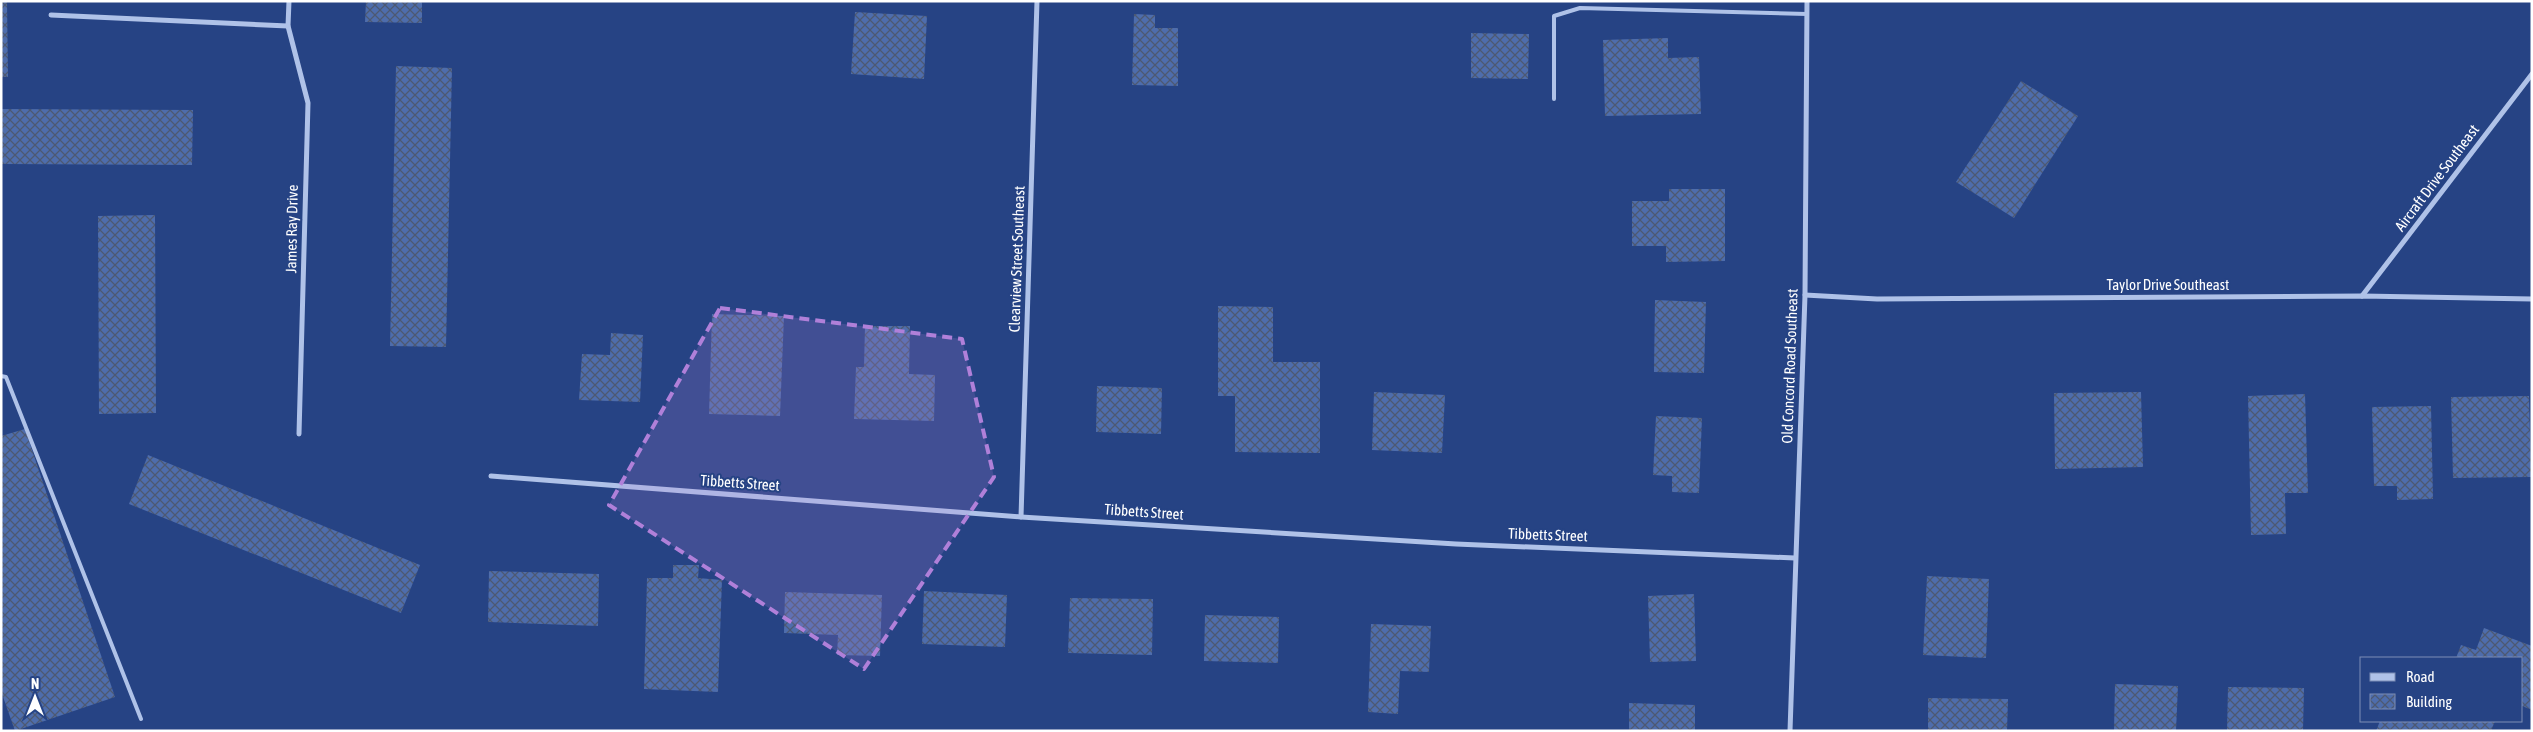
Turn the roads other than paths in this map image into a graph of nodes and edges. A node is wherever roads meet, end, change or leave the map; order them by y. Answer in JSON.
{"nodes":[{"id":1,"x":289,"y":1,"type":"edge"},
{"id":2,"x":1037,"y":1,"type":"edge"},
{"id":3,"x":1807,"y":1,"type":"edge"},
{"id":4,"x":1807,"y":14,"type":"junction"},
{"id":5,"x":51,"y":15,"type":"dead end"},
{"id":6,"x":288,"y":26,"type":"junction"},
{"id":7,"x":2532,"y":74,"type":"edge"},
{"id":8,"x":1554,"y":99,"type":"dead end"},
{"id":9,"x":1805,"y":295,"type":"junction"},
{"id":10,"x":2362,"y":296,"type":"junction"},
{"id":11,"x":2532,"y":299,"type":"edge"},
{"id":12,"x":1,"y":376,"type":"edge"},
{"id":13,"x":300,"y":434,"type":"dead end"},
{"id":14,"x":491,"y":476,"type":"dead end"},
{"id":15,"x":1021,"y":517,"type":"junction"},
{"id":16,"x":1795,"y":558,"type":"junction"},
{"id":17,"x":141,"y":719,"type":"dead end"},
{"id":18,"x":1790,"y":731,"type":"edge"}],
"edges":[{"from":1,"to":6,"type":"street","name":"James Ray Drive"},
{"from":2,"to":15,"type":"street","name":"Clearview Street Southeast"},
{"from":3,"to":4,"type":"street","name":"Old Concord Road Southeast"},
{"from":4,"to":8,"type":"lane"},
{"from":4,"to":9,"type":"street","name":"Old Concord Road Southeast"},
{"from":5,"to":6,"type":"street"},
{"from":6,"to":13,"type":"street","name":"James Ray Drive"},
{"from":7,"to":10,"type":"street","name":"Aircraft Drive Southeast"},
{"from":9,"to":10,"type":"street","name":"Taylor Drive Southeast"},
{"from":9,"to":16,"type":"street","name":"Old Concord Road Southeast"},
{"from":10,"to":11,"type":"street","name":"Taylor Drive Southeast"},
{"from":12,"to":17,"type":"lane"},
{"from":14,"to":15,"type":"street","name":"Tibbetts Street"},
{"from":15,"to":16,"type":"street","name":"Tibbetts Street"},
{"from":16,"to":18,"type":"street","name":"Old Concord Road Southeast"}]}
